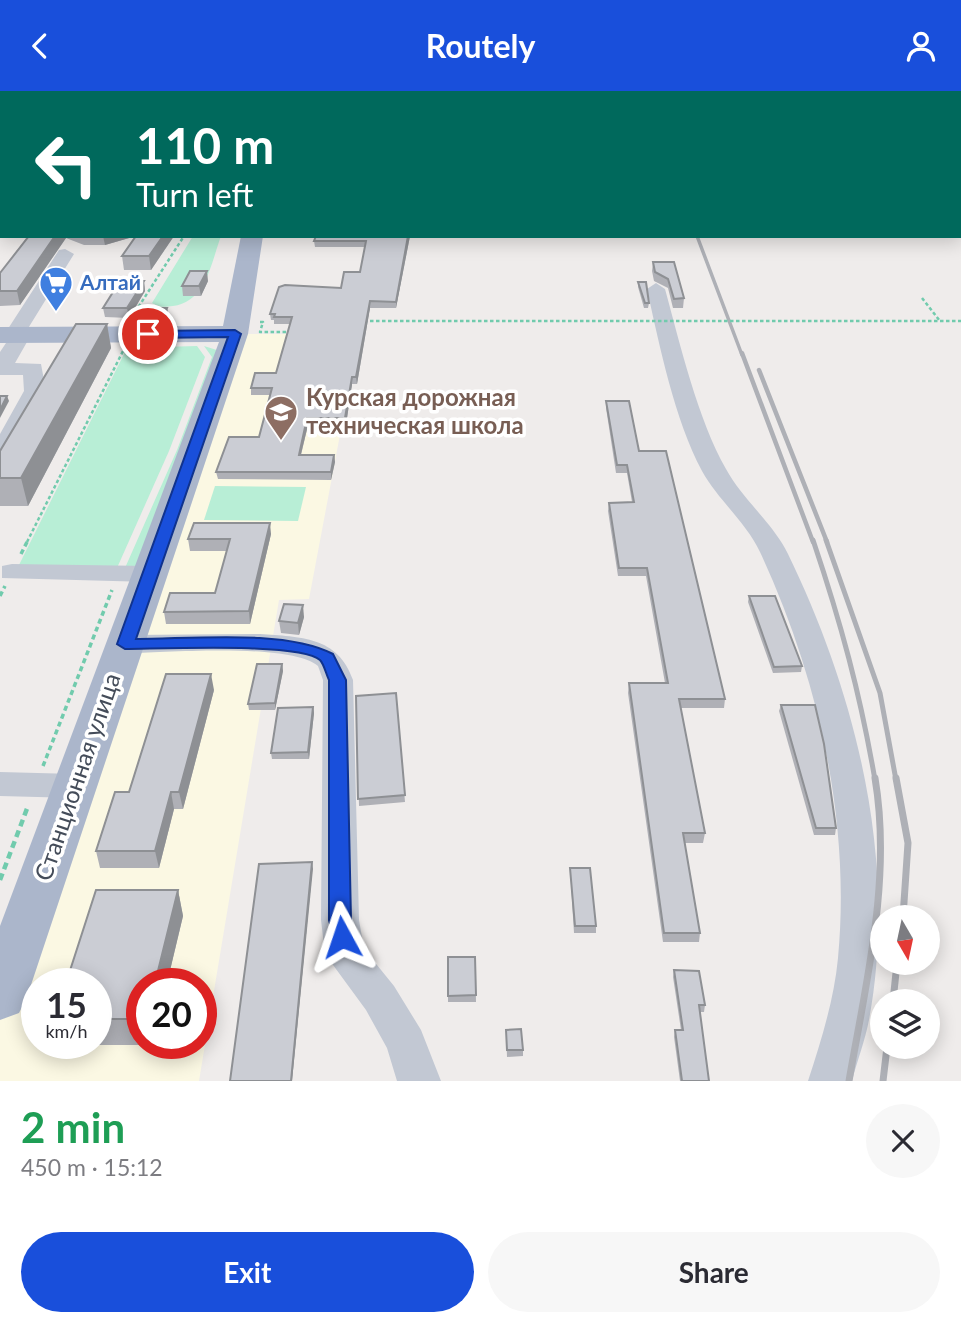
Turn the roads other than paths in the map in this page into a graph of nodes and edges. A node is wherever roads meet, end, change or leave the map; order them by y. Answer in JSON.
{"nodes":[{"id":1,"x":252,"y":238,"type":"edge"},
{"id":2,"x":65,"y":254,"type":"dead end"},
{"id":3,"x":656,"y":289,"type":"dead end"},
{"id":4,"x":236,"y":328,"type":"junction"},
{"id":5,"x":12,"y":335,"type":"edge"},
{"id":6,"x":0,"y":455,"type":"edge"},
{"id":7,"x":134,"y":573,"type":"junction"},
{"id":8,"x":6,"y":584,"type":"edge"},
{"id":9,"x":125,"y":644,"type":"junction"},
{"id":10,"x":0,"y":785,"type":"edge"},
{"id":11,"x":75,"y":786,"type":"junction"},
{"id":12,"x":0,"y":997,"type":"edge"},
{"id":13,"x":419,"y":1081,"type":"edge"},
{"id":14,"x":830,"y":1081,"type":"edge"}],
"edges":[{"from":1,"to":4,"type":"main road","name":"Станционная улица"},
{"from":2,"to":5,"type":"lane"},
{"from":3,"to":14,"type":"lane"},
{"from":4,"to":5,"type":"main road"},
{"from":4,"to":7,"type":"main road","name":"Станционная улица"},
{"from":5,"to":6,"type":"lane"},
{"from":7,"to":8,"type":"lane"},
{"from":7,"to":9,"type":"main road","name":"Станционная улица"},
{"from":9,"to":11,"type":"main road","name":"Станционная улица"},
{"from":9,"to":13,"type":"lane"},
{"from":10,"to":11,"type":"lane"},
{"from":11,"to":12,"type":"main road","name":"Станционная улица"}]}
